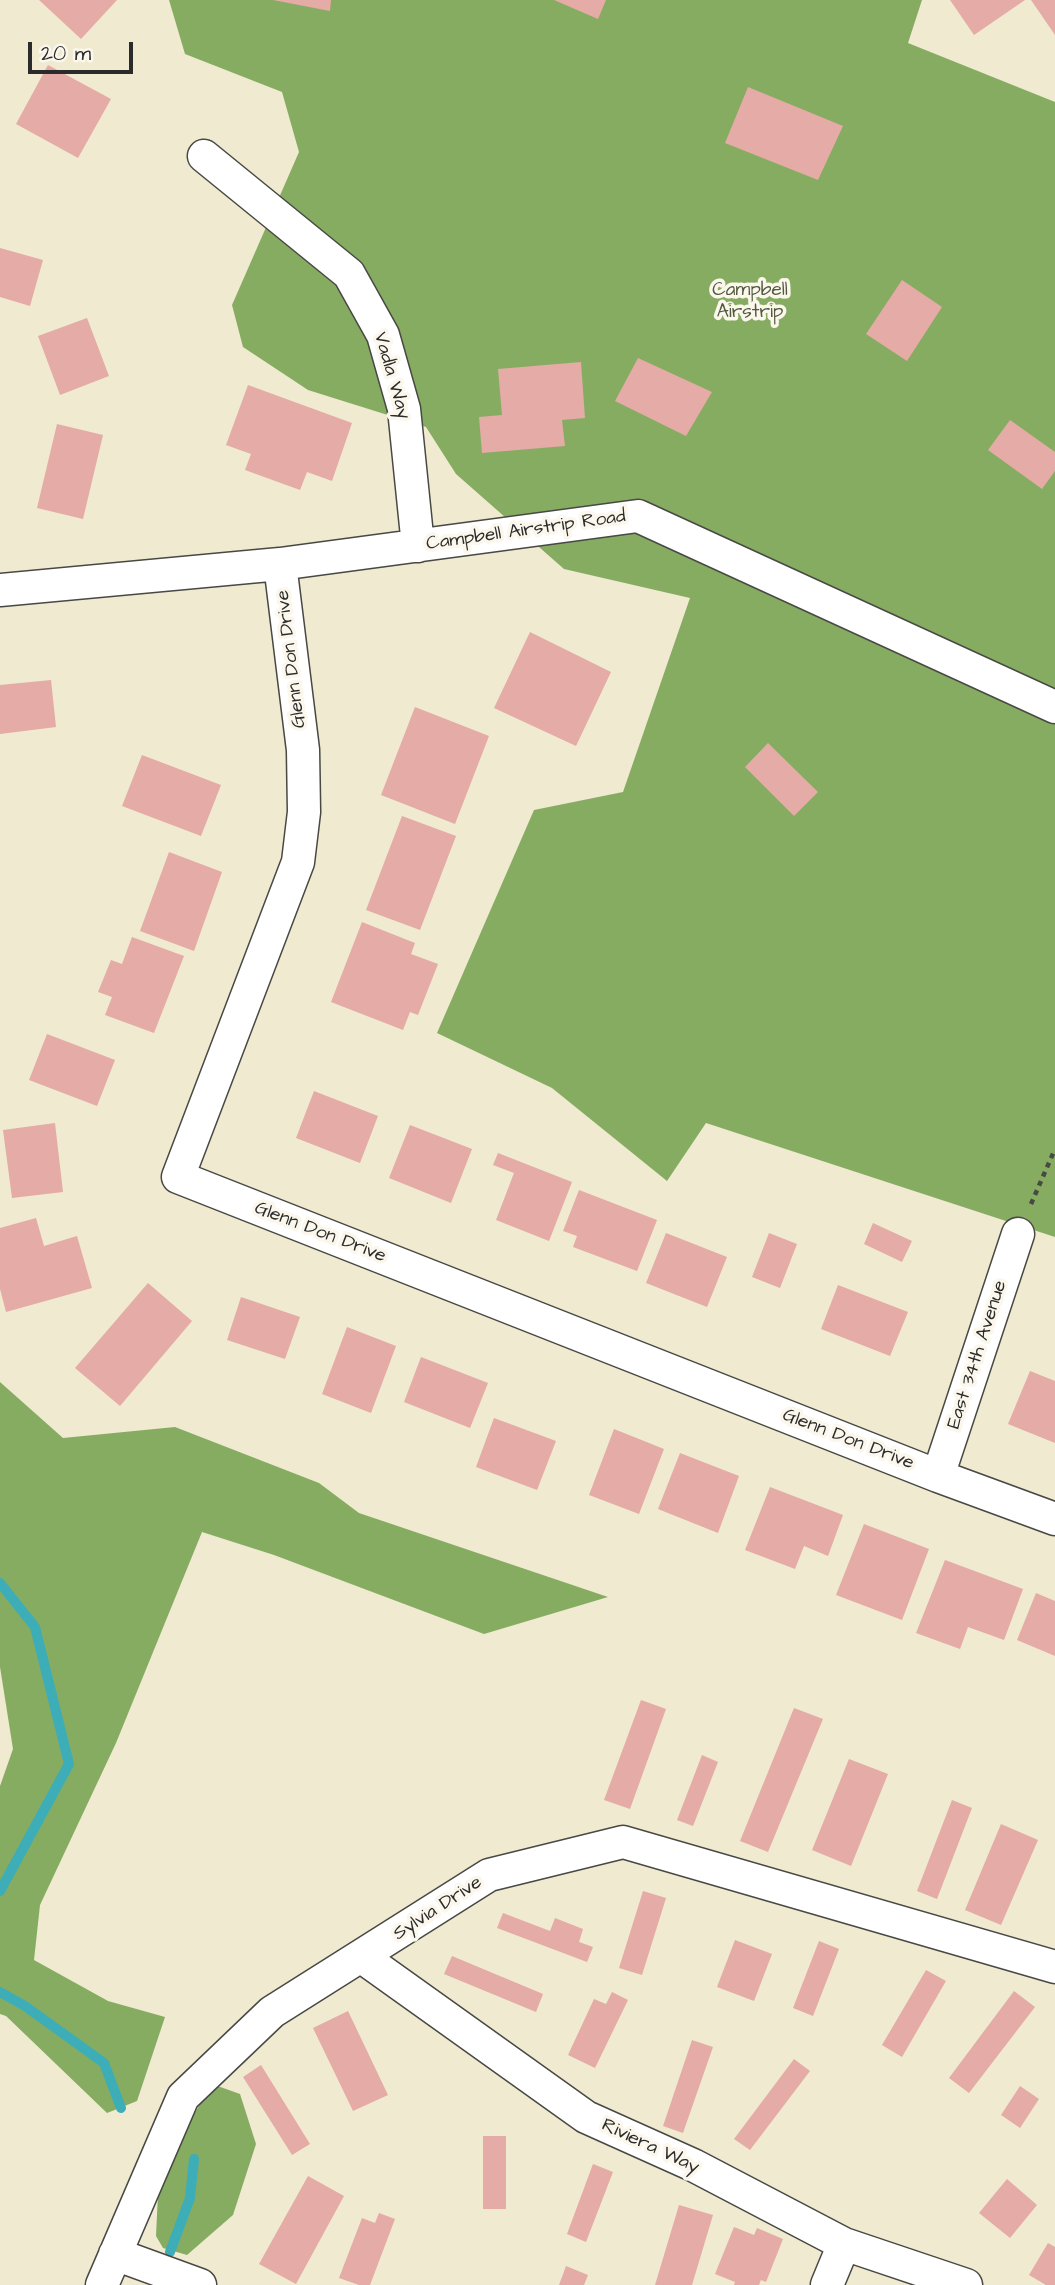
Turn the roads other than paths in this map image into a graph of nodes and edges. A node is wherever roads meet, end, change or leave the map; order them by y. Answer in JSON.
{"nodes":[{"id":1,"x":204,"y":156,"type":"dead end"},
{"id":2,"x":418,"y":545,"type":"junction"},
{"id":3,"x":280,"y":564,"type":"junction"},
{"id":4,"x":0,"y":590,"type":"edge"},
{"id":5,"x":1055,"y":707,"type":"edge"},
{"id":6,"x":1018,"y":1234,"type":"road end"},
{"id":7,"x":938,"y":1476,"type":"junction"},
{"id":8,"x":1055,"y":1519,"type":"edge"},
{"id":9,"x":362,"y":1957,"type":"junction"},
{"id":10,"x":1055,"y":1967,"type":"edge"},
{"id":11,"x":844,"y":2244,"type":"junction"},
{"id":12,"x":115,"y":2254,"type":"junction"},
{"id":13,"x":102,"y":2285,"type":"edge"},
{"id":14,"x":200,"y":2285,"type":"edge"},
{"id":15,"x":827,"y":2285,"type":"edge"},
{"id":16,"x":966,"y":2285,"type":"edge"}],
"edges":[{"from":1,"to":2,"type":"street","name":"Vadla Way"},
{"from":2,"to":3,"type":"street","name":"Campbell Airstrip Road"},
{"from":2,"to":5,"type":"street","name":"Campbell Airstrip Road"},
{"from":3,"to":4,"type":"street","name":"Campbell Airstrip Road"},
{"from":3,"to":7,"type":"street","name":"Glenn Don Drive"},
{"from":6,"to":7,"type":"street","name":"East 34th Avenue"},
{"from":7,"to":8,"type":"street","name":"Glenn Don Drive"},
{"from":9,"to":10,"type":"street","name":"Sylvia Drive"},
{"from":9,"to":11,"type":"street","name":"Riviera Way"},
{"from":9,"to":12,"type":"street","name":"Sylvia Drive"},
{"from":11,"to":15,"type":"street"},
{"from":11,"to":16,"type":"street","name":"Riviera Way"},
{"from":12,"to":13,"type":"street","name":"Sylvia Drive"},
{"from":12,"to":14,"type":"street"}]}
